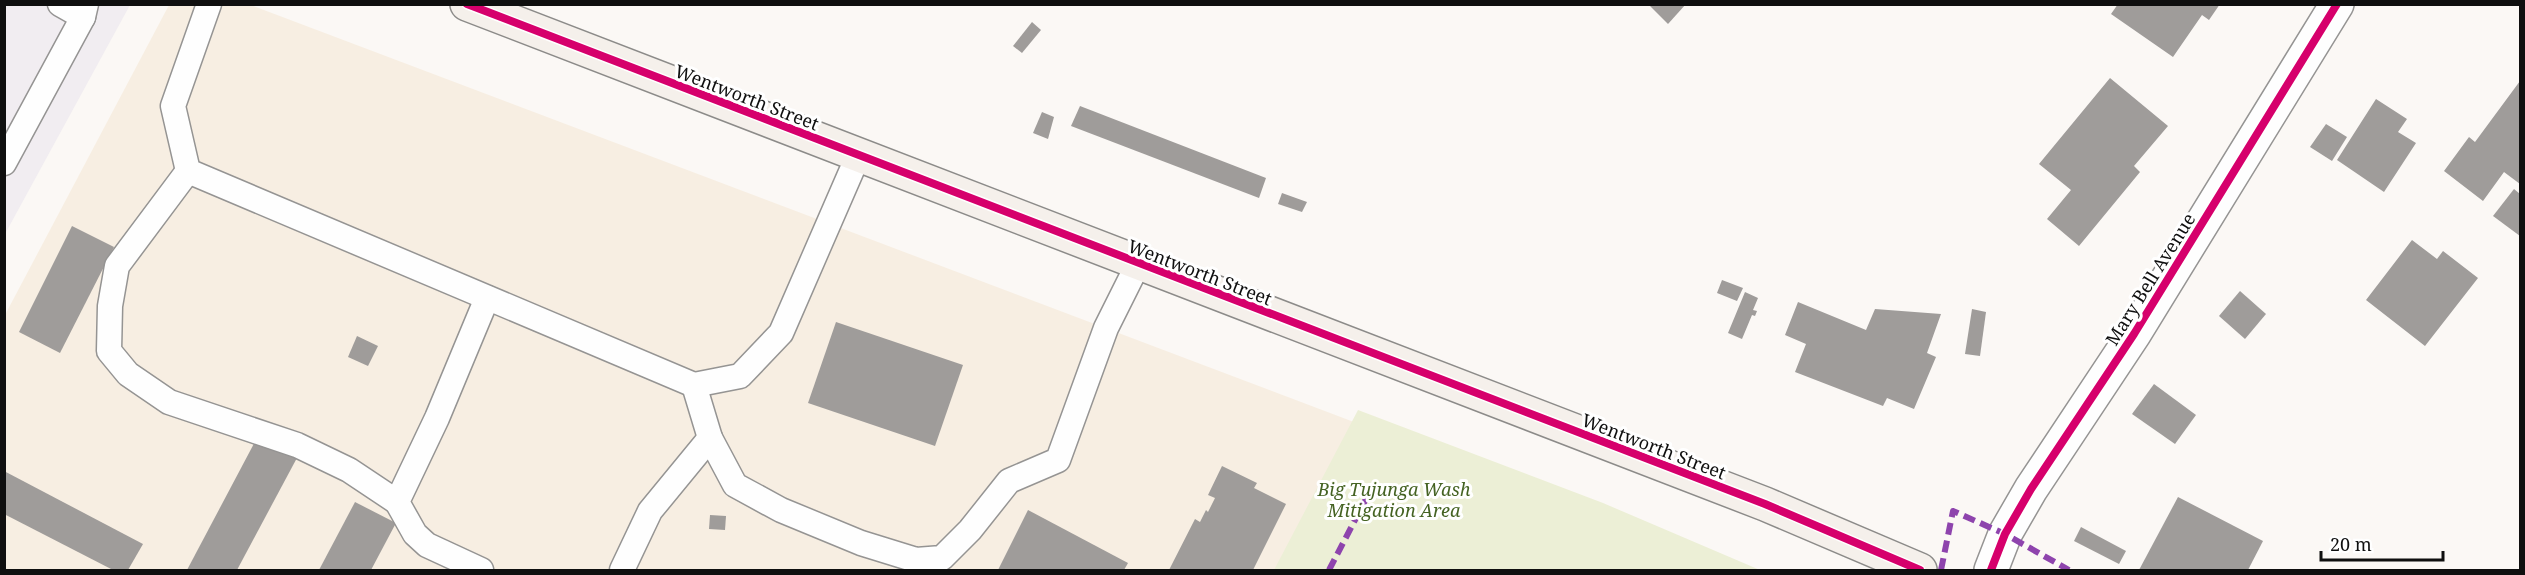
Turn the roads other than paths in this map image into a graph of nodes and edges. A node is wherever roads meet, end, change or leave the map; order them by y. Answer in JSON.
{"nodes":[{"id":1,"x":60,"y":4,"type":"edge"},
{"id":2,"x":209,"y":4,"type":"edge"},
{"id":3,"x":467,"y":4,"type":"edge"},
{"id":4,"x":2337,"y":4,"type":"edge"},
{"id":5,"x":85,"y":11,"type":"edge"},
{"id":6,"x":858,"y":156,"type":"junction"},
{"id":7,"x":4,"y":164,"type":"edge"},
{"id":8,"x":188,"y":171,"type":"junction"},
{"id":9,"x":1138,"y":264,"type":"junction"},
{"id":10,"x":487,"y":298,"type":"junction"},
{"id":11,"x":694,"y":385,"type":"junction"},
{"id":12,"x":710,"y":438,"type":"junction"},
{"id":13,"x":397,"y":502,"type":"junction"},
{"id":14,"x":481,"y":570,"type":"edge"},
{"id":15,"x":622,"y":570,"type":"edge"},
{"id":16,"x":1920,"y":570,"type":"edge"},
{"id":17,"x":1991,"y":570,"type":"edge"}],
"edges":[{"from":1,"to":5,"type":"lane"},
{"from":2,"to":8,"type":"lane"},
{"from":3,"to":6,"type":"main road","name":"Wentworth Street"},
{"from":4,"to":17,"type":"street","name":"Mary Bell Avenue"},
{"from":5,"to":7,"type":"lane"},
{"from":6,"to":9,"type":"main road","name":"Wentworth Street"},
{"from":6,"to":11,"type":"lane"},
{"from":8,"to":10,"type":"lane"},
{"from":8,"to":13,"type":"lane"},
{"from":9,"to":12,"type":"lane"},
{"from":9,"to":16,"type":"main road","name":"Wentworth Street"},
{"from":10,"to":11,"type":"lane"},
{"from":10,"to":13,"type":"lane"},
{"from":11,"to":12,"type":"lane"},
{"from":12,"to":15,"type":"lane"},
{"from":13,"to":14,"type":"lane"}]}
